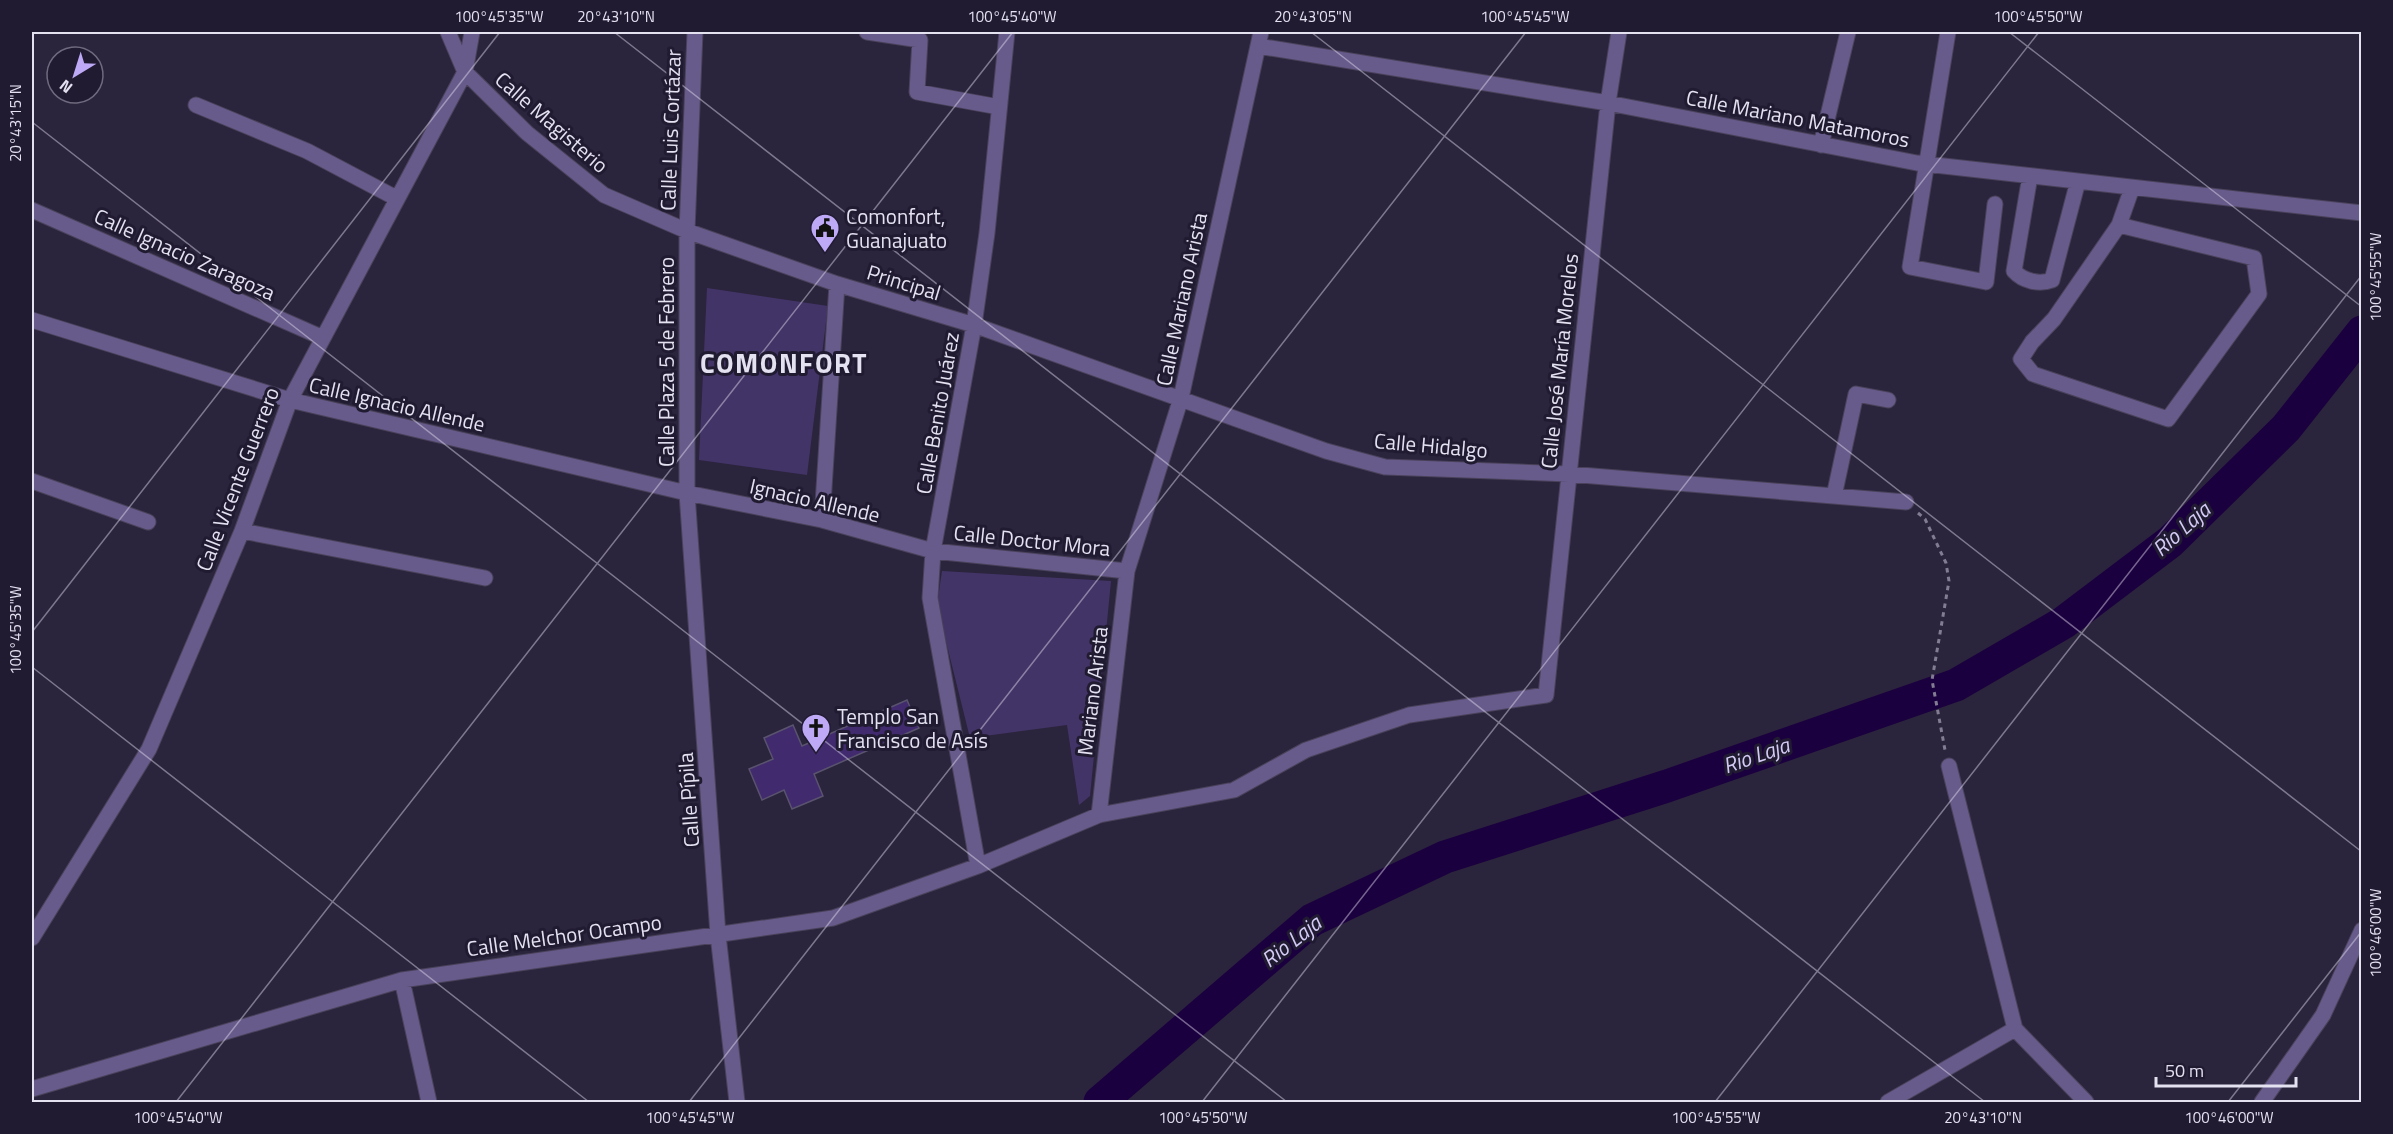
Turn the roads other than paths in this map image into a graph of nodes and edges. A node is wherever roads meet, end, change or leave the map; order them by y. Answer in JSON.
{"nodes":[{"id":1,"x":448,"y":32,"type":"edge"},
{"id":2,"x":472,"y":32,"type":"edge"},
{"id":3,"x":695,"y":32,"type":"edge"},
{"id":4,"x":867,"y":32,"type":"edge"},
{"id":5,"x":1007,"y":32,"type":"edge"},
{"id":6,"x":1619,"y":32,"type":"edge"},
{"id":7,"x":1848,"y":32,"type":"edge"},
{"id":8,"x":1948,"y":32,"type":"edge"},
{"id":9,"x":902,"y":34,"type":"edge"},
{"id":10,"x":1259,"y":39,"type":"edge"},
{"id":11,"x":465,"y":72,"type":"junction"},
{"id":12,"x":1608,"y":103,"type":"junction"},
{"id":13,"x":196,"y":105,"type":"dead end"},
{"id":14,"x":999,"y":107,"type":"junction"},
{"id":15,"x":1821,"y":145,"type":"junction"},
{"id":16,"x":1926,"y":164,"type":"junction"},
{"id":17,"x":2030,"y":176,"type":"junction"},
{"id":18,"x":2078,"y":181,"type":"junction"},
{"id":19,"x":2132,"y":188,"type":"junction"},
{"id":20,"x":396,"y":198,"type":"junction"},
{"id":21,"x":1995,"y":204,"type":"dead end"},
{"id":22,"x":32,"y":210,"type":"edge"},
{"id":23,"x":2361,"y":213,"type":"edge"},
{"id":24,"x":2119,"y":225,"type":"junction"},
{"id":25,"x":687,"y":231,"type":"junction"},
{"id":26,"x":837,"y":284,"type":"junction"},
{"id":27,"x":32,"y":320,"type":"edge"},
{"id":28,"x":974,"y":325,"type":"junction"},
{"id":29,"x":321,"y":337,"type":"junction"},
{"id":30,"x":1181,"y":398,"type":"junction"},
{"id":31,"x":290,"y":400,"type":"junction"},
{"id":32,"x":1888,"y":400,"type":"dead end"},
{"id":33,"x":1569,"y":474,"type":"junction"},
{"id":34,"x":32,"y":481,"type":"edge"},
{"id":35,"x":687,"y":493,"type":"junction"},
{"id":36,"x":1834,"y":496,"type":"junction"},
{"id":37,"x":1906,"y":502,"type":"road end"},
{"id":38,"x":822,"y":520,"type":"junction"},
{"id":39,"x":148,"y":522,"type":"dead end"},
{"id":40,"x":242,"y":531,"type":"junction"},
{"id":41,"x":933,"y":551,"type":"junction"},
{"id":42,"x":1127,"y":571,"type":"junction"},
{"id":43,"x":485,"y":578,"type":"dead end"},
{"id":44,"x":1546,"y":695,"type":"joint"},
{"id":45,"x":1949,"y":766,"type":"road end"},
{"id":46,"x":1099,"y":815,"type":"junction"},
{"id":47,"x":978,"y":866,"type":"junction"},
{"id":48,"x":2361,"y":930,"type":"edge"},
{"id":49,"x":718,"y":935,"type":"junction"},
{"id":50,"x":32,"y":938,"type":"edge"},
{"id":51,"x":402,"y":980,"type":"junction"},
{"id":52,"x":2015,"y":1029,"type":"junction"},
{"id":53,"x":32,"y":1089,"type":"edge"},
{"id":54,"x":429,"y":1102,"type":"edge"},
{"id":55,"x":737,"y":1102,"type":"edge"},
{"id":56,"x":1888,"y":1102,"type":"edge"},
{"id":57,"x":2086,"y":1102,"type":"edge"},
{"id":58,"x":2262,"y":1102,"type":"edge"}],
"edges":[{"from":1,"to":11,"type":"street","name":"Calle Magisterio"},
{"from":2,"to":11,"type":"street","name":"Calle Vicente Guerrero"},
{"from":3,"to":25,"type":"street","name":"Calle Luis Cortázar"},
{"from":4,"to":9,"type":"street"},
{"from":5,"to":14,"type":"street","name":"Calle Benito Juárez"},
{"from":6,"to":12,"type":"street","name":"Calle José María Morelos"},
{"from":7,"to":15,"type":"street"},
{"from":8,"to":16,"type":"street"},
{"from":9,"to":14,"type":"street"},
{"from":10,"to":12,"type":"street","name":"Calle Mariano Matamoros"},
{"from":10,"to":30,"type":"street","name":"Calle Mariano Arista"},
{"from":11,"to":20,"type":"street","name":"Calle Vicente Guerrero"},
{"from":11,"to":25,"type":"street","name":"Calle Magisterio"},
{"from":12,"to":15,"type":"street","name":"Calle Mariano Matamoros"},
{"from":12,"to":33,"type":"street","name":"Calle José María Morelos"},
{"from":13,"to":20,"type":"street"},
{"from":14,"to":28,"type":"street","name":"Calle Benito Juárez"},
{"from":15,"to":16,"type":"street","name":"Calle Mariano Matamoros"},
{"from":16,"to":17,"type":"street","name":"Calle Mariano Matamoros"},
{"from":16,"to":21,"type":"street"},
{"from":17,"to":18,"type":"street","name":"Calle Mariano Matamoros"},
{"from":17,"to":18,"type":"street"},
{"from":18,"to":19,"type":"street","name":"Calle Mariano Matamoros"},
{"from":19,"to":23,"type":"street","name":"Calle Mariano Matamoros"},
{"from":19,"to":24,"type":"street"},
{"from":20,"to":29,"type":"street","name":"Calle Vicente Guerrero"},
{"from":22,"to":29,"type":"street","name":"Calle Ignacio Zaragoza"},
{"from":24,"to":24,"type":"street"},
{"from":25,"to":26,"type":"street","name":"Principal"},
{"from":25,"to":35,"type":"street","name":"Calle Plaza 5 de Febrero"},
{"from":26,"to":28,"type":"street","name":"Principal"},
{"from":26,"to":38,"type":"street"},
{"from":27,"to":31,"type":"street","name":"Calle Ignacio Allende"},
{"from":28,"to":30,"type":"street","name":"Calle Hidalgo"},
{"from":28,"to":41,"type":"street","name":"Calle Benito Juárez"},
{"from":29,"to":31,"type":"street","name":"Calle Vicente Guerrero"},
{"from":30,"to":33,"type":"street","name":"Calle Hidalgo"},
{"from":30,"to":42,"type":"street","name":"Calle Mariano Arista"},
{"from":31,"to":35,"type":"street","name":"Calle Ignacio Allende"},
{"from":31,"to":40,"type":"street","name":"Calle Vicente Guerrero"},
{"from":32,"to":36,"type":"street"},
{"from":33,"to":36,"type":"street","name":"Calle Hidalgo"},
{"from":33,"to":44,"type":"street","name":"Calle José María Morelos"},
{"from":34,"to":39,"type":"street"},
{"from":35,"to":38,"type":"street","name":"Ignacio Allende"},
{"from":35,"to":49,"type":"street","name":"Calle Pípila"},
{"from":36,"to":37,"type":"street","name":"Calle Hidalgo"},
{"from":38,"to":41,"type":"street","name":"Ignacio Allende"},
{"from":40,"to":43,"type":"street"},
{"from":40,"to":50,"type":"street","name":"Calle Vicente Guerrero"},
{"from":41,"to":42,"type":"street","name":"Calle Doctor Mora"},
{"from":41,"to":47,"type":"street","name":"Calle Benito Juárez"},
{"from":42,"to":46,"type":"street","name":"Mariano Arista"},
{"from":44,"to":46,"type":"street","name":"Calle Melchor Ocampo"},
{"from":45,"to":52,"type":"street"},
{"from":46,"to":47,"type":"street","name":"Calle Melchor Ocampo"},
{"from":47,"to":49,"type":"street","name":"Calle Melchor Ocampo"},
{"from":48,"to":58,"type":"street"},
{"from":49,"to":51,"type":"street","name":"Calle Melchor Ocampo"},
{"from":49,"to":55,"type":"street","name":"Calle Pípila"},
{"from":51,"to":53,"type":"street","name":"Calle Melchor Ocampo"},
{"from":51,"to":54,"type":"street"},
{"from":52,"to":56,"type":"street"},
{"from":52,"to":57,"type":"street"}]}
